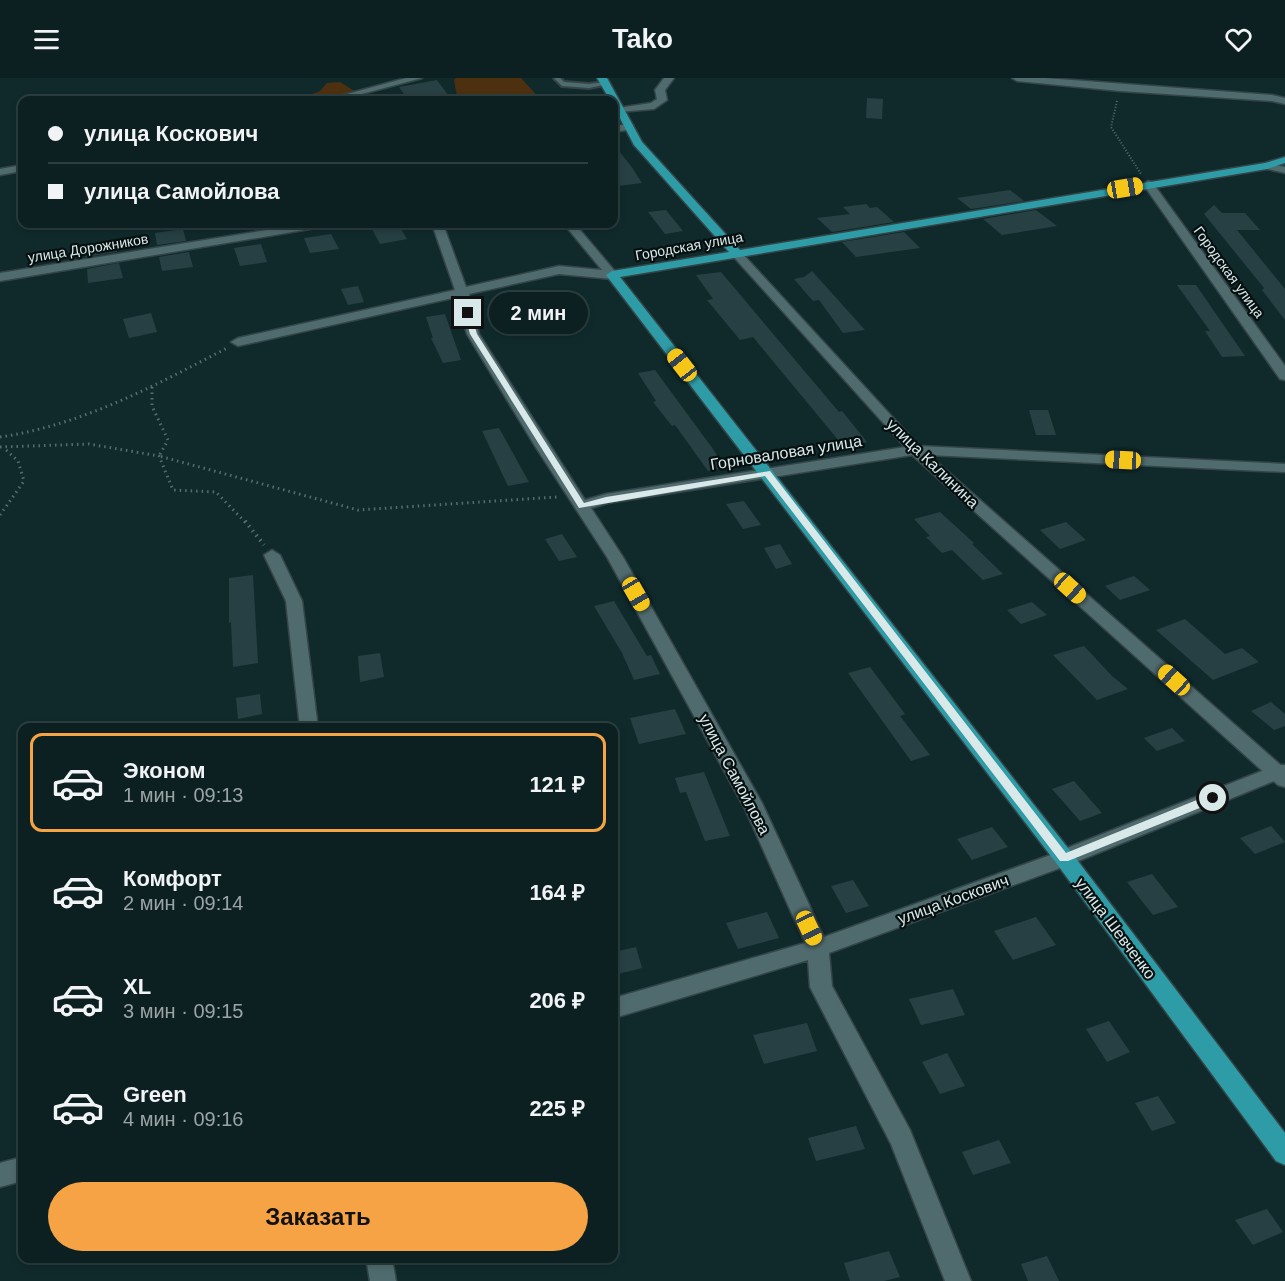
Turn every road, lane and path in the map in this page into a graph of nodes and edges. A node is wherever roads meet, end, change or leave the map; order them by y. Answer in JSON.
{"nodes":[{"id":1,"x":417,"y":78,"type":"edge"},
{"id":2,"x":557,"y":78,"type":"edge"},
{"id":3,"x":669,"y":78,"type":"edge"},
{"id":4,"x":1017,"y":78,"type":"edge"},
{"id":5,"x":604,"y":81,"type":"edge"},
{"id":6,"x":1120,"y":88,"type":"junction"},
{"id":7,"x":346,"y":96,"type":"edge"},
{"id":8,"x":613,"y":96,"type":"edge"},
{"id":9,"x":1285,"y":101,"type":"edge"},
{"id":10,"x":618,"y":105,"type":"edge"},
{"id":11,"x":621,"y":110,"type":"junction"},
{"id":12,"x":630,"y":127,"type":"junction"},
{"id":13,"x":618,"y":128,"type":"edge"},
{"id":14,"x":1285,"y":160,"type":"edge"},
{"id":15,"x":1267,"y":166,"type":"junction"},
{"id":16,"x":18,"y":169,"type":"edge"},
{"id":17,"x":1285,"y":170,"type":"edge"},
{"id":18,"x":0,"y":172,"type":"edge"},
{"id":19,"x":1148,"y":184,"type":"junction"},
{"id":20,"x":298,"y":228,"type":"edge"},
{"id":21,"x":438,"y":228,"type":"edge"},
{"id":22,"x":572,"y":228,"type":"edge"},
{"id":23,"x":736,"y":253,"type":"junction"},
{"id":24,"x":612,"y":275,"type":"junction"},
{"id":25,"x":0,"y":278,"type":"edge"},
{"id":26,"x":462,"y":292,"type":"junction"},
{"id":27,"x":238,"y":342,"type":"joint"},
{"id":28,"x":1285,"y":376,"type":"edge"},
{"id":29,"x":152,"y":387,"type":"junction"},
{"id":30,"x":0,"y":437,"type":"edge"},
{"id":31,"x":2,"y":448,"type":"edge"},
{"id":32,"x":915,"y":450,"type":"junction"},
{"id":33,"x":159,"y":456,"type":"junction"},
{"id":34,"x":1285,"y":468,"type":"edge"},
{"id":35,"x":767,"y":473,"type":"junction"},
{"id":36,"x":579,"y":501,"type":"junction"},
{"id":37,"x":0,"y":515,"type":"edge"},
{"id":38,"x":272,"y":555,"type":"joint"},
{"id":39,"x":308,"y":723,"type":"edge"},
{"id":40,"x":1282,"y":775,"type":"edge"},
{"id":41,"x":1064,"y":858,"type":"junction"},
{"id":42,"x":818,"y":948,"type":"junction"},
{"id":43,"x":618,"y":1007,"type":"edge"},
{"id":44,"x":1285,"y":1153,"type":"edge"},
{"id":45,"x":18,"y":1170,"type":"edge"},
{"id":46,"x":0,"y":1175,"type":"edge"},
{"id":47,"x":380,"y":1263,"type":"edge"},
{"id":48,"x":382,"y":1281,"type":"edge"},
{"id":49,"x":958,"y":1281,"type":"edge"}],
"edges":[{"from":1,"to":7,"type":"street"},
{"from":2,"to":5,"type":"lane"},
{"from":3,"to":11,"type":"street"},
{"from":4,"to":6,"type":"street"},
{"from":5,"to":8,"type":"main road","name":"улица Калинина"},
{"from":6,"to":9,"type":"street"},
{"from":6,"to":19,"type":"path"},
{"from":10,"to":11,"type":"main road","name":"улица Калинина"},
{"from":11,"to":12,"type":"main road","name":"улица Калинина"},
{"from":12,"to":13,"type":"street"},
{"from":12,"to":23,"type":"main road","name":"улица Калинина"},
{"from":14,"to":15,"type":"main road","name":"Городская улица"},
{"from":15,"to":17,"type":"street"},
{"from":15,"to":19,"type":"main road","name":"Городская улица"},
{"from":16,"to":18,"type":"street"},
{"from":19,"to":23,"type":"main road","name":"Городская улица"},
{"from":19,"to":28,"type":"street","name":"Городская улица"},
{"from":20,"to":25,"type":"street","name":"улица Дорожников"},
{"from":21,"to":26,"type":"street","name":"улица Самойлова"},
{"from":22,"to":24,"type":"street","name":"улица Шевченко"},
{"from":23,"to":24,"type":"main road","name":"Городская улица"},
{"from":23,"to":32,"type":"street","name":"улица Калинина"},
{"from":24,"to":26,"type":"street","name":"Городская улица"},
{"from":24,"to":35,"type":"main road","name":"улица Шевченко"},
{"from":26,"to":27,"type":"street","name":"Городская улица"},
{"from":26,"to":36,"type":"street","name":"улица Самойлова"},
{"from":27,"to":29,"type":"path"},
{"from":29,"to":30,"type":"path"},
{"from":29,"to":33,"type":"path"},
{"from":31,"to":33,"type":"path"},
{"from":31,"to":37,"type":"path"},
{"from":32,"to":34,"type":"street","name":"Горноваловая улица"},
{"from":32,"to":35,"type":"street","name":"Горноваловая улица"},
{"from":32,"to":40,"type":"street","name":"улица Калинина"},
{"from":33,"to":36,"type":"path"},
{"from":33,"to":38,"type":"path"},
{"from":35,"to":36,"type":"street","name":"Горноваловая улица"},
{"from":35,"to":41,"type":"main road","name":"улица Шевченко"},
{"from":36,"to":42,"type":"street","name":"улица Самойлова"},
{"from":38,"to":39,"type":"street"},
{"from":40,"to":41,"type":"street","name":"улица Коскович"},
{"from":41,"to":42,"type":"street","name":"улица Коскович"},
{"from":41,"to":44,"type":"main road","name":"улица Шевченко"},
{"from":42,"to":43,"type":"street","name":"улица Коскович"},
{"from":42,"to":49,"type":"street","name":"улица Самойлова"},
{"from":45,"to":46,"type":"street"},
{"from":47,"to":48,"type":"street"}]}
